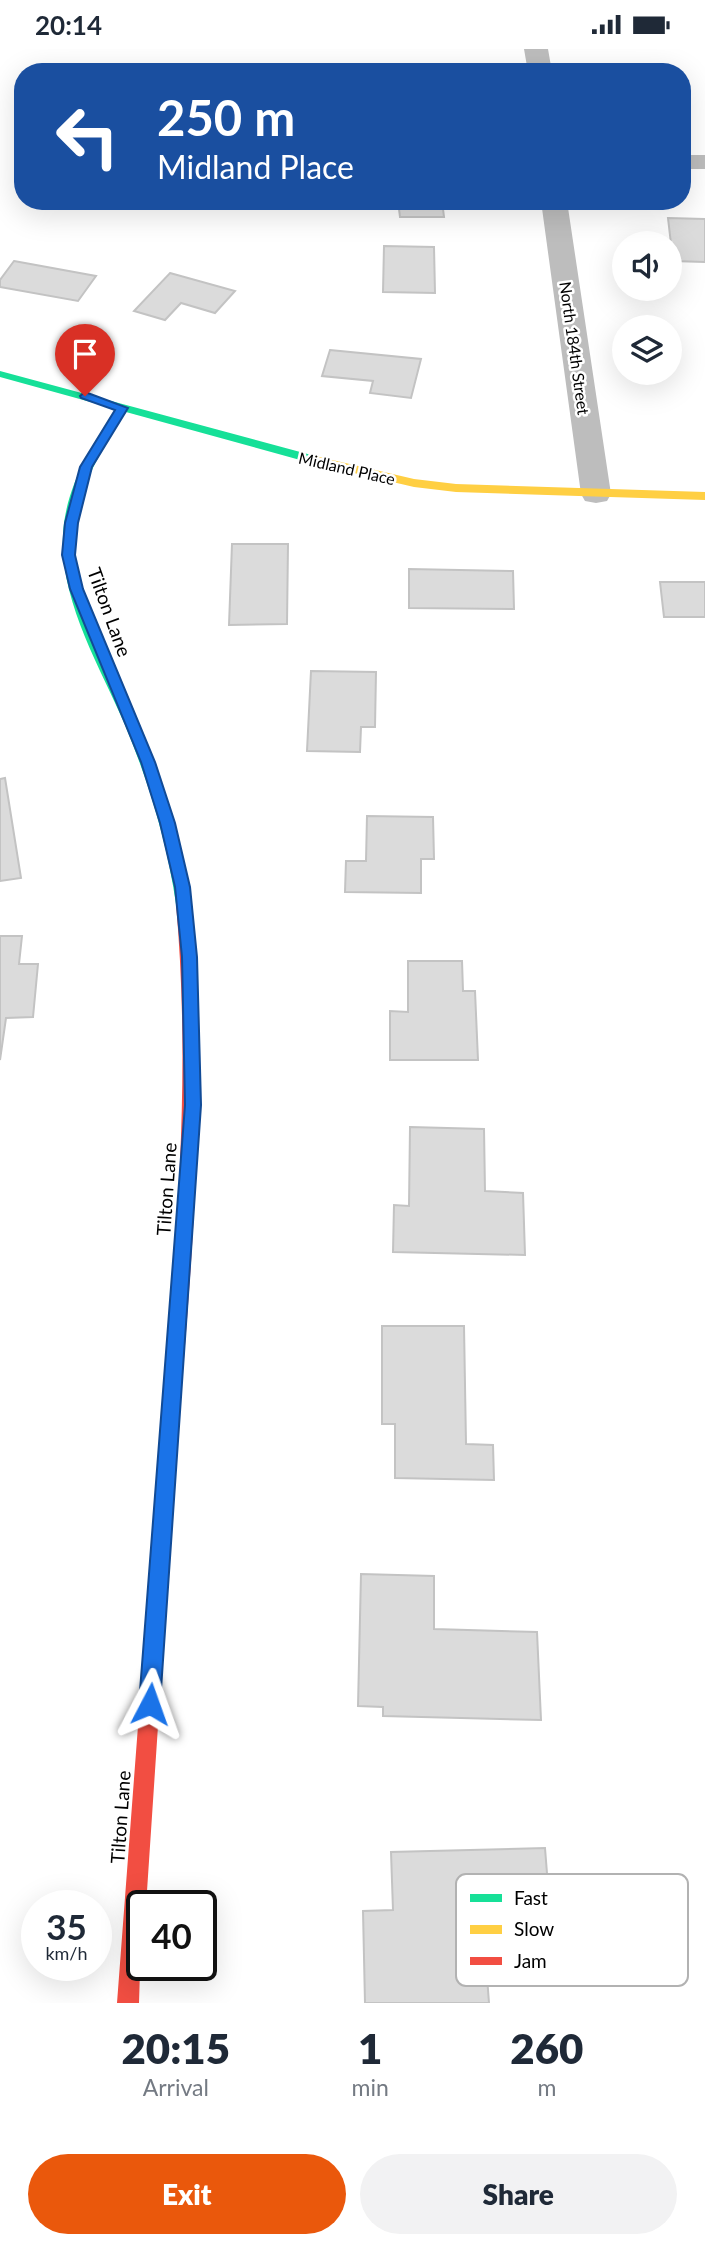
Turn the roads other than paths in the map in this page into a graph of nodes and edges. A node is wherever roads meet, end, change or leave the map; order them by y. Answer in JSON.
{"nodes":[{"id":1,"x":555,"y":210,"type":"edge"},
{"id":2,"x":0,"y":374,"type":"edge"},
{"id":3,"x":122,"y":408,"type":"junction"},
{"id":4,"x":596,"y":494,"type":"junction"},
{"id":5,"x":705,"y":496,"type":"edge"},
{"id":6,"x":128,"y":2003,"type":"edge"}],
"edges":[{"from":1,"to":4,"type":"street","name":"North 184th Street"},
{"from":2,"to":3,"type":"street","name":"Midland Place"},
{"from":3,"to":4,"type":"street","name":"Midland Place"},
{"from":3,"to":6,"type":"street","name":"Tilton Lane"},
{"from":4,"to":5,"type":"street","name":"Midland Place"}]}
